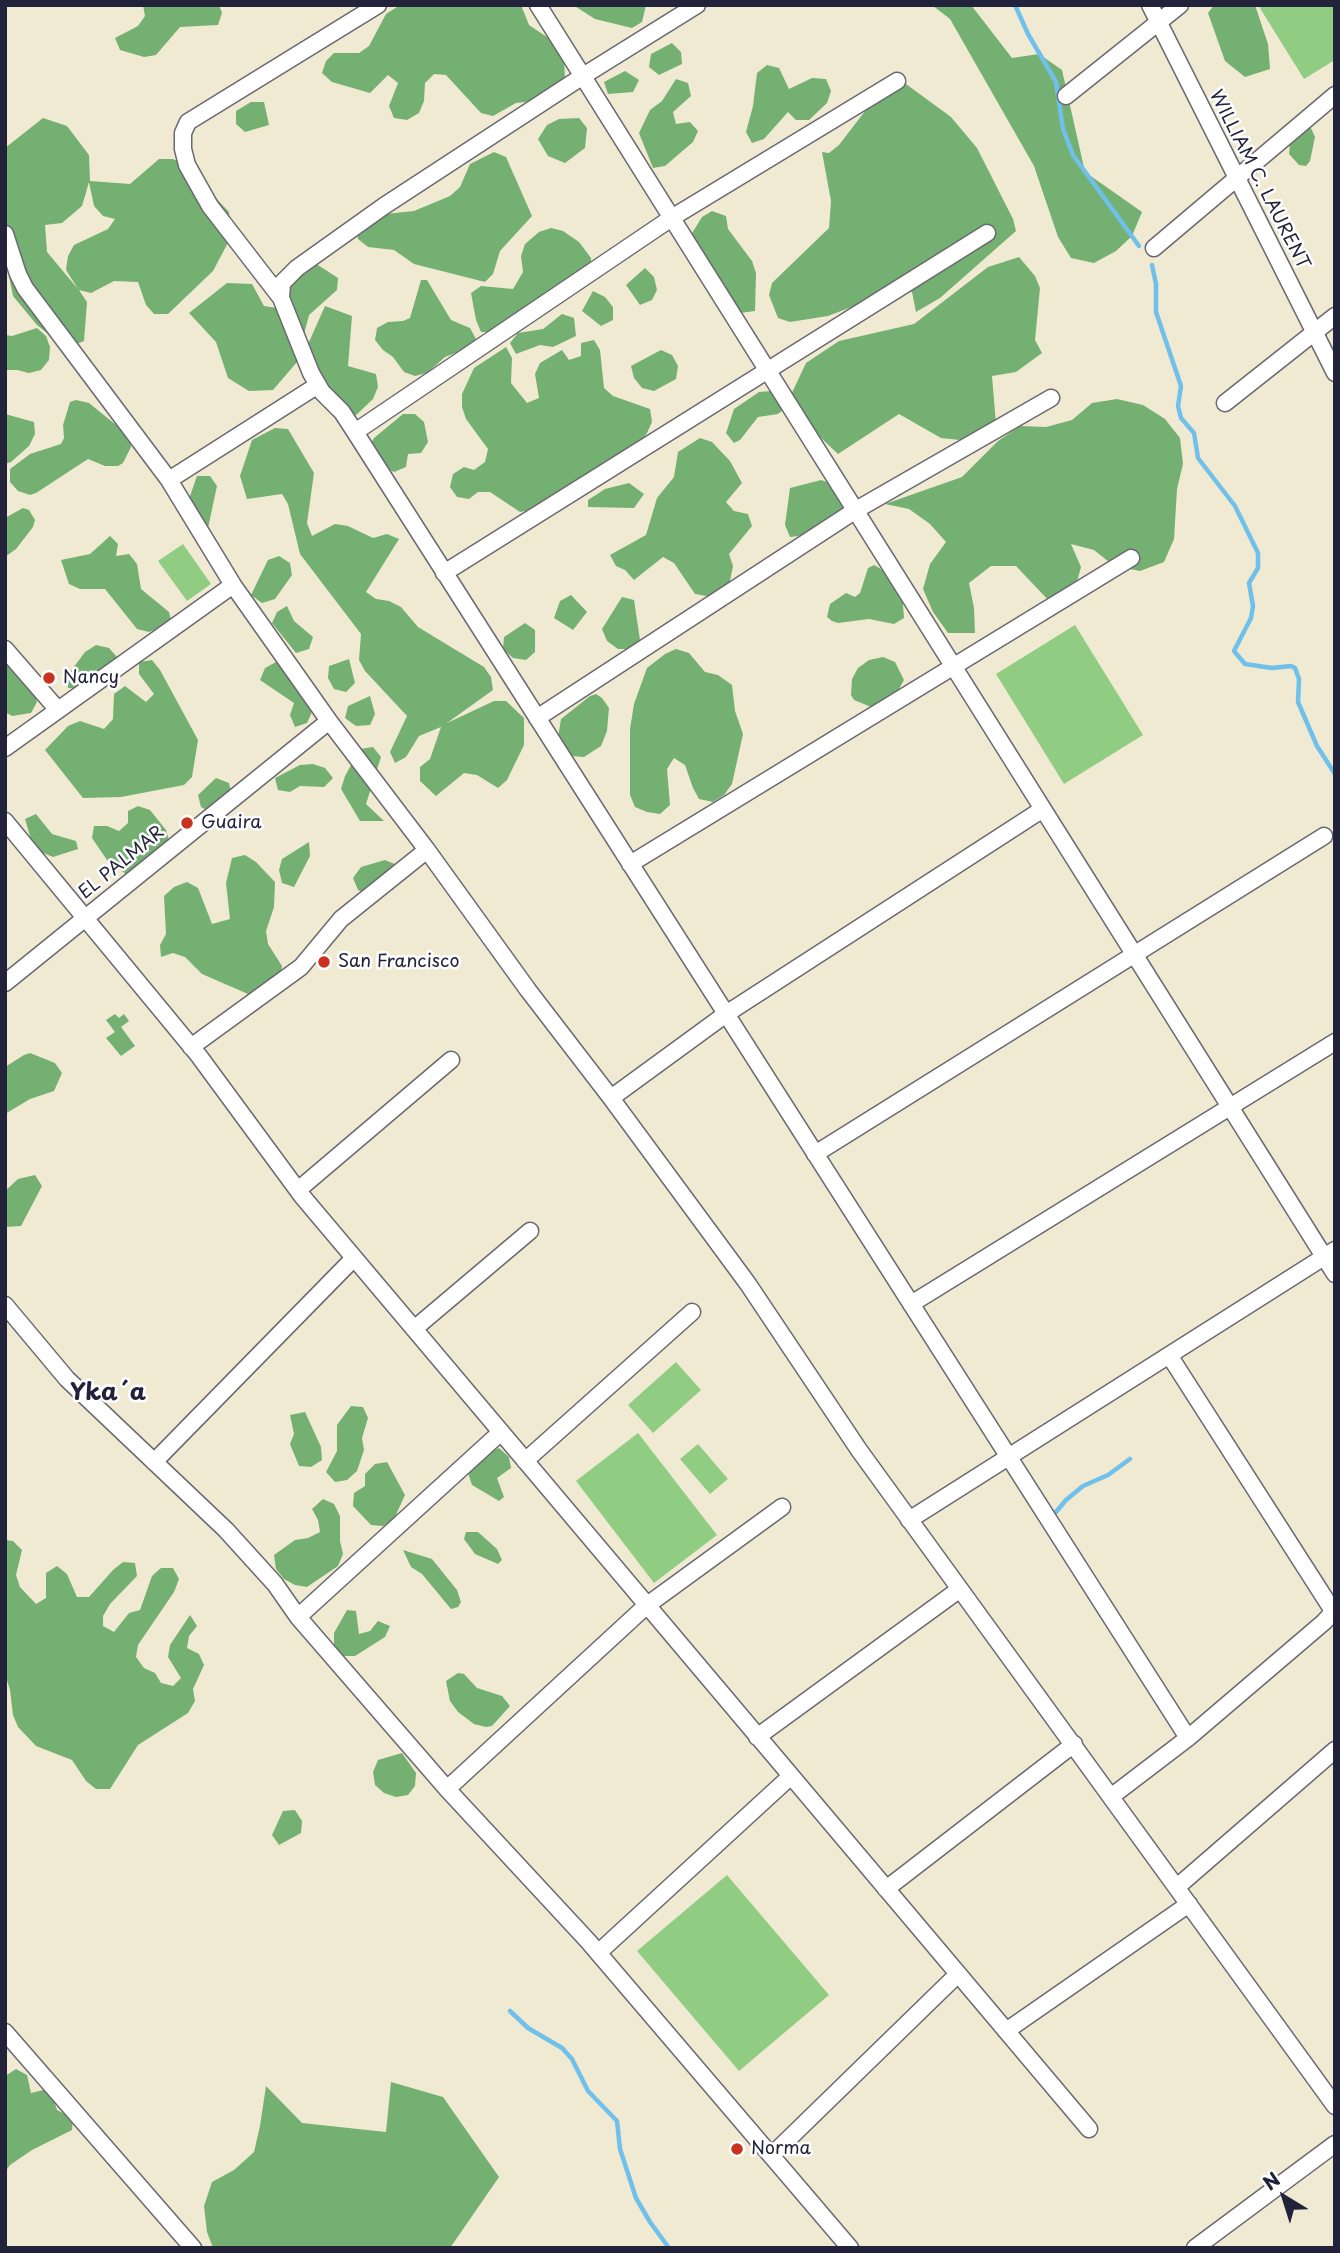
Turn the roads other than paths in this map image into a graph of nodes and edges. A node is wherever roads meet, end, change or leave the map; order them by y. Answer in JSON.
{"nodes":[{"id":1,"x":378,"y":5,"type":"edge"},
{"id":2,"x":538,"y":5,"type":"edge"},
{"id":3,"x":697,"y":5,"type":"edge"},
{"id":4,"x":1150,"y":5,"type":"edge"},
{"id":5,"x":1180,"y":5,"type":"edge"},
{"id":6,"x":1159,"y":23,"type":"junction"},
{"id":7,"x":583,"y":76,"type":"junction"},
{"id":8,"x":897,"y":81,"type":"dead end"},
{"id":9,"x":1335,"y":95,"type":"edge"},
{"id":10,"x":1066,"y":96,"type":"dead end"},
{"id":11,"x":1236,"y":177,"type":"junction"},
{"id":12,"x":673,"y":217,"type":"junction"},
{"id":13,"x":987,"y":233,"type":"dead end"},
{"id":14,"x":5,"y":234,"type":"edge"},
{"id":15,"x":1154,"y":248,"type":"dead end"},
{"id":16,"x":12,"y":273,"type":"edge"},
{"id":17,"x":281,"y":298,"type":"junction"},
{"id":18,"x":1335,"y":317,"type":"edge"},
{"id":19,"x":1315,"y":333,"type":"junction"},
{"id":20,"x":768,"y":369,"type":"junction"},
{"id":21,"x":1335,"y":373,"type":"edge"},
{"id":22,"x":318,"y":385,"type":"junction"},
{"id":23,"x":1051,"y":398,"type":"dead end"},
{"id":24,"x":1225,"y":403,"type":"dead end"},
{"id":25,"x":355,"y":432,"type":"junction"},
{"id":26,"x":169,"y":480,"type":"junction"},
{"id":27,"x":856,"y":510,"type":"junction"},
{"id":28,"x":1132,"y":558,"type":"dead end"},
{"id":29,"x":444,"y":573,"type":"junction"},
{"id":30,"x":233,"y":585,"type":"junction"},
{"id":31,"x":5,"y":649,"type":"edge"},
{"id":32,"x":953,"y":665,"type":"junction"},
{"id":33,"x":58,"y":710,"type":"junction"},
{"id":34,"x":537,"y":718,"type":"junction"},
{"id":35,"x":329,"y":721,"type":"junction"},
{"id":36,"x":5,"y":748,"type":"edge"},
{"id":37,"x":1043,"y":808,"type":"junction"},
{"id":38,"x":5,"y":821,"type":"edge"},
{"id":39,"x":1324,"y":836,"type":"dead end"},
{"id":40,"x":427,"y":850,"type":"junction"},
{"id":41,"x":630,"y":864,"type":"junction"},
{"id":42,"x":85,"y":918,"type":"junction"},
{"id":43,"x":1134,"y":954,"type":"junction"},
{"id":44,"x":5,"y":983,"type":"edge"},
{"id":45,"x":726,"y":1014,"type":"junction"},
{"id":46,"x":1335,"y":1042,"type":"edge"},
{"id":47,"x":191,"y":1047,"type":"junction"},
{"id":48,"x":451,"y":1060,"type":"dead end"},
{"id":49,"x":611,"y":1098,"type":"junction"},
{"id":50,"x":1231,"y":1107,"type":"junction"},
{"id":51,"x":815,"y":1154,"type":"junction"},
{"id":52,"x":298,"y":1190,"type":"junction"},
{"id":53,"x":530,"y":1231,"type":"dead end"},
{"id":54,"x":1329,"y":1254,"type":"edge"},
{"id":55,"x":354,"y":1258,"type":"junction"},
{"id":56,"x":1335,"y":1274,"type":"edge"},
{"id":57,"x":911,"y":1304,"type":"junction"},
{"id":58,"x":5,"y":1305,"type":"edge"},
{"id":59,"x":692,"y":1312,"type":"dead end"},
{"id":60,"x":414,"y":1329,"type":"junction"},
{"id":61,"x":1169,"y":1355,"type":"junction"},
{"id":62,"x":501,"y":1432,"type":"junction"},
{"id":63,"x":1008,"y":1457,"type":"junction"},
{"id":64,"x":525,"y":1461,"type":"junction"},
{"id":65,"x":154,"y":1462,"type":"junction"},
{"id":66,"x":782,"y":1507,"type":"dead end"},
{"id":67,"x":909,"y":1520,"type":"junction"},
{"id":68,"x":960,"y":1589,"type":"junction"},
{"id":69,"x":646,"y":1606,"type":"junction"},
{"id":70,"x":1334,"y":1610,"type":"edge"},
{"id":71,"x":298,"y":1617,"type":"junction"},
{"id":72,"x":757,"y":1737,"type":"junction"},
{"id":73,"x":1188,"y":1738,"type":"junction"},
{"id":74,"x":1074,"y":1744,"type":"junction"},
{"id":75,"x":1335,"y":1750,"type":"edge"},
{"id":76,"x":791,"y":1776,"type":"junction"},
{"id":77,"x":447,"y":1789,"type":"junction"},
{"id":78,"x":1112,"y":1796,"type":"junction"},
{"id":79,"x":1177,"y":1887,"type":"junction"},
{"id":80,"x":886,"y":1889,"type":"junction"},
{"id":81,"x":1189,"y":1904,"type":"junction"},
{"id":82,"x":598,"y":1953,"type":"junction"},
{"id":83,"x":958,"y":1974,"type":"junction"},
{"id":84,"x":1006,"y":2031,"type":"junction"},
{"id":85,"x":5,"y":2032,"type":"edge"},
{"id":86,"x":1335,"y":2106,"type":"edge"},
{"id":87,"x":1089,"y":2129,"type":"dead end"},
{"id":88,"x":1335,"y":2144,"type":"edge"},
{"id":89,"x":772,"y":2155,"type":"junction"},
{"id":90,"x":193,"y":2248,"type":"edge"},
{"id":91,"x":850,"y":2248,"type":"edge"},
{"id":92,"x":1195,"y":2248,"type":"edge"}],
"edges":[{"from":1,"to":17,"type":"street"},
{"from":2,"to":7,"type":"street"},
{"from":3,"to":7,"type":"street"},
{"from":4,"to":6,"type":"street","name":"WILLIAM C. LAURENT"},
{"from":5,"to":6,"type":"street"},
{"from":6,"to":10,"type":"street"},
{"from":6,"to":11,"type":"street","name":"WILLIAM C. LAURENT"},
{"from":7,"to":12,"type":"street"},
{"from":7,"to":17,"type":"street"},
{"from":8,"to":12,"type":"street"},
{"from":9,"to":11,"type":"street"},
{"from":11,"to":15,"type":"street"},
{"from":11,"to":19,"type":"street","name":"WILLIAM C. LAURENT"},
{"from":12,"to":20,"type":"street"},
{"from":12,"to":25,"type":"street"},
{"from":13,"to":20,"type":"street"},
{"from":14,"to":16,"type":"street"},
{"from":16,"to":26,"type":"street"},
{"from":17,"to":22,"type":"street"},
{"from":18,"to":19,"type":"street"},
{"from":19,"to":21,"type":"street","name":"WILLIAM C. LAURENT"},
{"from":19,"to":24,"type":"street"},
{"from":20,"to":27,"type":"street"},
{"from":20,"to":29,"type":"street"},
{"from":22,"to":25,"type":"street"},
{"from":22,"to":26,"type":"street"},
{"from":23,"to":27,"type":"street"},
{"from":25,"to":29,"type":"street"},
{"from":26,"to":30,"type":"street"},
{"from":27,"to":32,"type":"street"},
{"from":27,"to":34,"type":"street"},
{"from":28,"to":32,"type":"street"},
{"from":29,"to":34,"type":"street"},
{"from":30,"to":33,"type":"street"},
{"from":30,"to":35,"type":"street"},
{"from":31,"to":33,"type":"street"},
{"from":32,"to":37,"type":"street"},
{"from":32,"to":41,"type":"street"},
{"from":33,"to":36,"type":"street"},
{"from":34,"to":41,"type":"street"},
{"from":35,"to":40,"type":"street"},
{"from":35,"to":42,"type":"street","name":"EL PALMAR"},
{"from":37,"to":43,"type":"street"},
{"from":37,"to":45,"type":"street"},
{"from":38,"to":42,"type":"street"},
{"from":39,"to":43,"type":"street"},
{"from":40,"to":47,"type":"street"},
{"from":40,"to":49,"type":"street"},
{"from":41,"to":45,"type":"street"},
{"from":42,"to":44,"type":"street","name":"EL PALMAR"},
{"from":42,"to":47,"type":"street"},
{"from":43,"to":50,"type":"street"},
{"from":43,"to":51,"type":"street"},
{"from":45,"to":49,"type":"street"},
{"from":45,"to":51,"type":"street"},
{"from":46,"to":50,"type":"street"},
{"from":47,"to":52,"type":"street"},
{"from":48,"to":52,"type":"street"},
{"from":49,"to":67,"type":"street"},
{"from":50,"to":54,"type":"street"},
{"from":50,"to":57,"type":"street"},
{"from":51,"to":57,"type":"street"},
{"from":52,"to":55,"type":"street"},
{"from":53,"to":60,"type":"street"},
{"from":54,"to":56,"type":"street"},
{"from":54,"to":61,"type":"street"},
{"from":55,"to":60,"type":"street"},
{"from":55,"to":65,"type":"street"},
{"from":57,"to":63,"type":"street"},
{"from":58,"to":65,"type":"street"},
{"from":59,"to":64,"type":"street"},
{"from":60,"to":62,"type":"street"},
{"from":61,"to":63,"type":"street"},
{"from":61,"to":70,"type":"street"},
{"from":62,"to":64,"type":"street"},
{"from":62,"to":71,"type":"street"},
{"from":63,"to":67,"type":"street"},
{"from":63,"to":73,"type":"street"},
{"from":64,"to":69,"type":"street"},
{"from":65,"to":71,"type":"street"},
{"from":66,"to":69,"type":"street"},
{"from":67,"to":68,"type":"street"},
{"from":68,"to":72,"type":"street"},
{"from":68,"to":74,"type":"street"},
{"from":69,"to":72,"type":"street"},
{"from":69,"to":77,"type":"street"},
{"from":70,"to":73,"type":"street"},
{"from":71,"to":77,"type":"street"},
{"from":72,"to":76,"type":"street"},
{"from":73,"to":78,"type":"street"},
{"from":74,"to":78,"type":"street"},
{"from":74,"to":80,"type":"street"},
{"from":75,"to":79,"type":"street"},
{"from":76,"to":80,"type":"street"},
{"from":76,"to":82,"type":"street"},
{"from":77,"to":82,"type":"street"},
{"from":78,"to":79,"type":"street"},
{"from":79,"to":81,"type":"street"},
{"from":80,"to":83,"type":"street"},
{"from":81,"to":84,"type":"street"},
{"from":81,"to":86,"type":"street"},
{"from":82,"to":89,"type":"street"},
{"from":83,"to":84,"type":"street"},
{"from":83,"to":89,"type":"street"},
{"from":84,"to":87,"type":"street"},
{"from":85,"to":90,"type":"street"},
{"from":88,"to":92,"type":"street"},
{"from":89,"to":91,"type":"street"}]}
